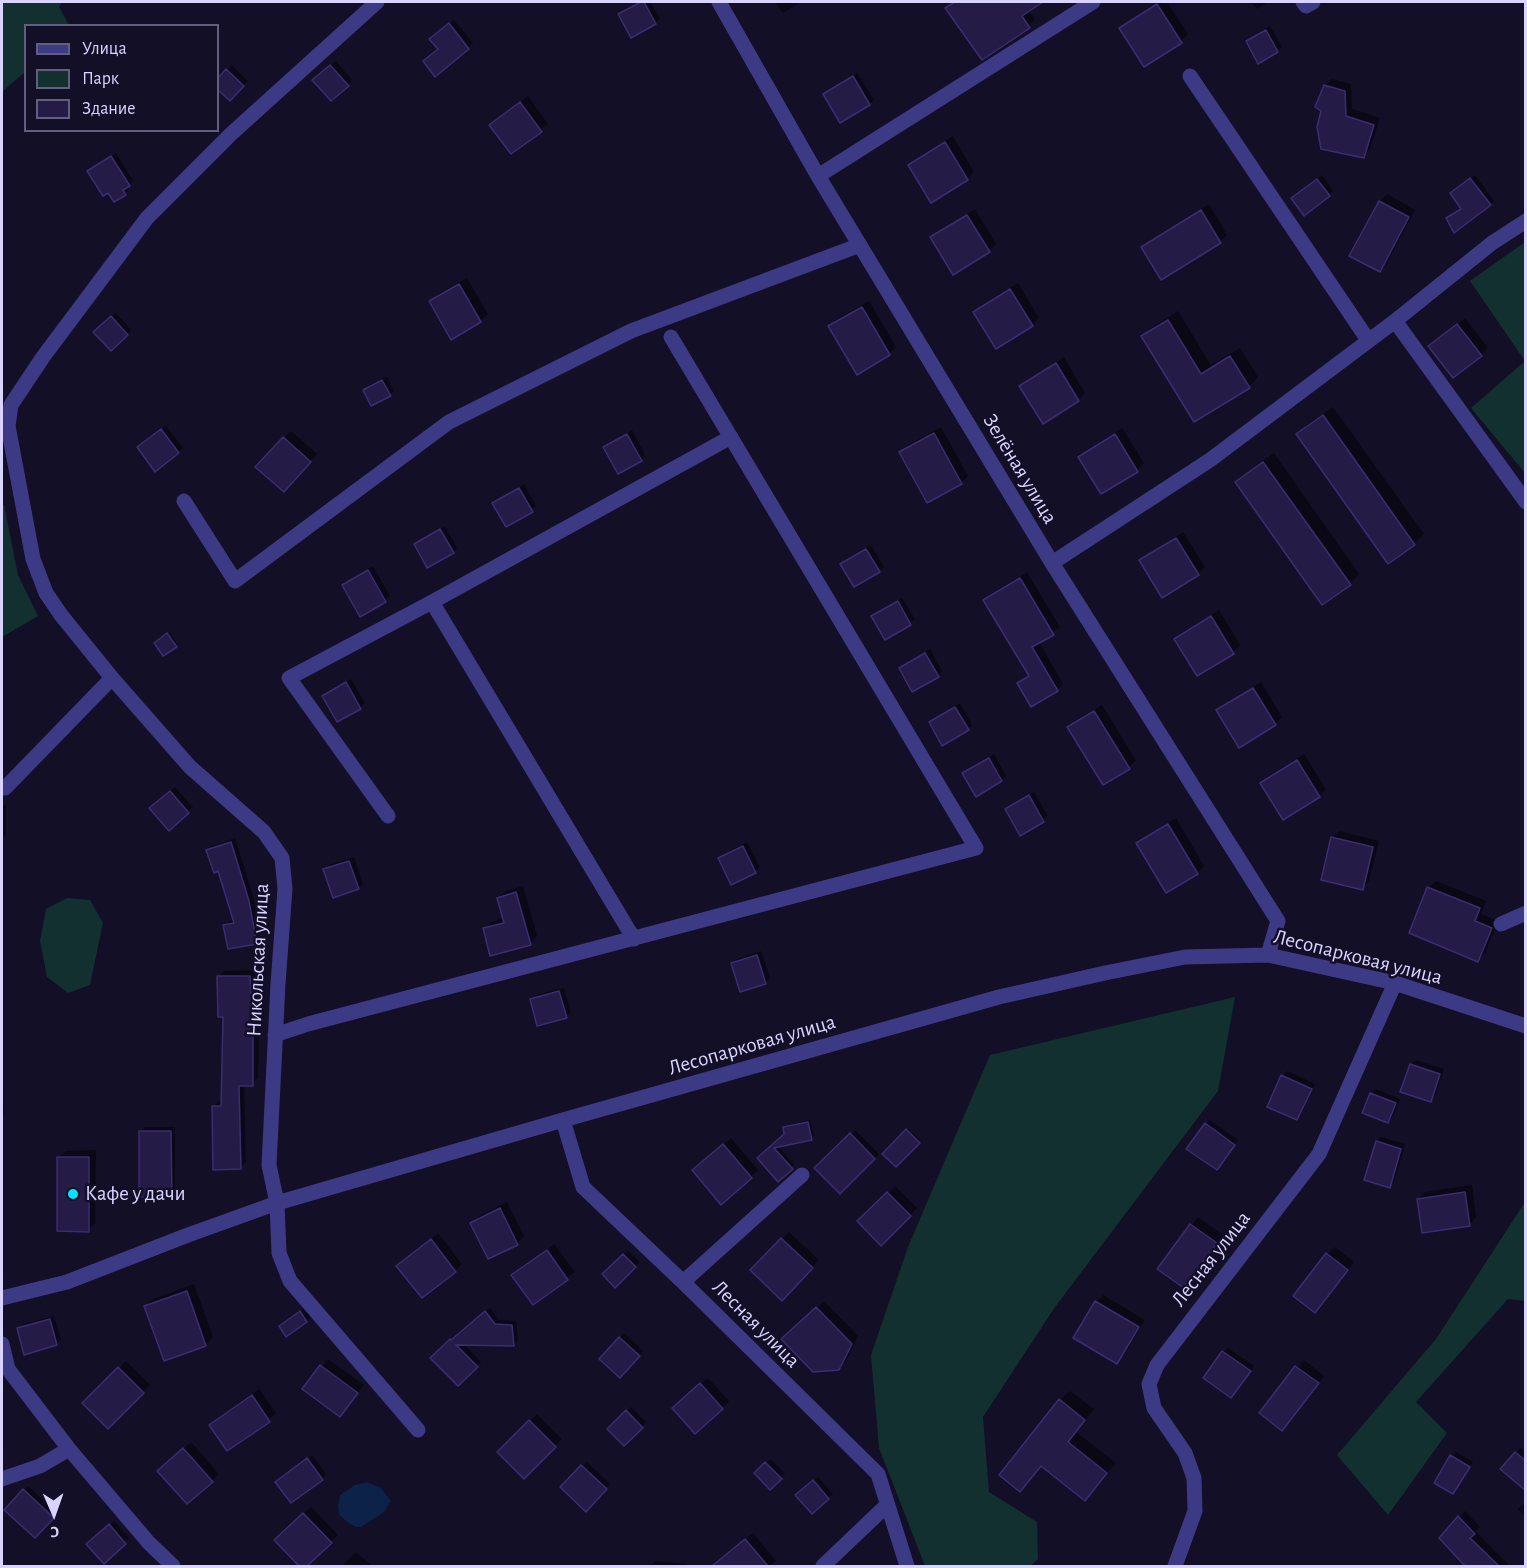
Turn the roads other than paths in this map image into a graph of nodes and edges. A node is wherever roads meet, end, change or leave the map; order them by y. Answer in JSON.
{"nodes":[{"id":1,"x":377,"y":2,"type":"edge"},
{"id":2,"x":719,"y":2,"type":"edge"},
{"id":3,"x":1094,"y":2,"type":"edge"},
{"id":4,"x":1303,"y":2,"type":"edge"},
{"id":5,"x":1313,"y":2,"type":"edge"},
{"id":6,"x":1190,"y":75,"type":"dead end"},
{"id":7,"x":818,"y":176,"type":"junction"},
{"id":8,"x":1526,"y":220,"type":"edge"},
{"id":9,"x":860,"y":245,"type":"junction"},
{"id":10,"x":1395,"y":321,"type":"junction"},
{"id":11,"x":671,"y":337,"type":"dead end"},
{"id":12,"x":1368,"y":340,"type":"junction"},
{"id":13,"x":731,"y":437,"type":"junction"},
{"id":14,"x":184,"y":501,"type":"dead end"},
{"id":15,"x":1526,"y":502,"type":"edge"},
{"id":16,"x":1052,"y":563,"type":"junction"},
{"id":17,"x":432,"y":602,"type":"junction"},
{"id":18,"x":112,"y":678,"type":"junction"},
{"id":19,"x":2,"y":788,"type":"edge"},
{"id":20,"x":388,"y":816,"type":"dead end"},
{"id":21,"x":1526,"y":913,"type":"edge"},
{"id":22,"x":1501,"y":924,"type":"dead end"},
{"id":23,"x":634,"y":939,"type":"junction"},
{"id":24,"x":1268,"y":955,"type":"junction"},
{"id":25,"x":1395,"y":983,"type":"junction"},
{"id":26,"x":1526,"y":1026,"type":"edge"},
{"id":27,"x":275,"y":1035,"type":"junction"},
{"id":28,"x":563,"y":1120,"type":"junction"},
{"id":29,"x":802,"y":1175,"type":"dead end"},
{"id":30,"x":277,"y":1203,"type":"junction"},
{"id":31,"x":683,"y":1282,"type":"junction"},
{"id":32,"x":2,"y":1298,"type":"edge"},
{"id":33,"x":2,"y":1344,"type":"edge"},
{"id":34,"x":418,"y":1430,"type":"dead end"},
{"id":35,"x":69,"y":1449,"type":"junction"},
{"id":36,"x":2,"y":1479,"type":"edge"},
{"id":37,"x":887,"y":1505,"type":"junction"},
{"id":38,"x":173,"y":1566,"type":"edge"},
{"id":39,"x":823,"y":1566,"type":"edge"},
{"id":40,"x":907,"y":1566,"type":"edge"},
{"id":41,"x":1175,"y":1566,"type":"edge"}],
"edges":[{"from":1,"to":18,"type":"street","name":"Никольская улица"},
{"from":2,"to":7,"type":"street","name":"Зелёная улица"},
{"from":3,"to":7,"type":"street"},
{"from":4,"to":5,"type":"street"},
{"from":6,"to":12,"type":"street"},
{"from":7,"to":9,"type":"street","name":"Зелёная улица"},
{"from":8,"to":10,"type":"street"},
{"from":9,"to":14,"type":"street"},
{"from":9,"to":16,"type":"street","name":"Зелёная улица"},
{"from":10,"to":12,"type":"street"},
{"from":10,"to":15,"type":"street"},
{"from":11,"to":13,"type":"street"},
{"from":12,"to":16,"type":"street"},
{"from":13,"to":17,"type":"street"},
{"from":13,"to":23,"type":"street"},
{"from":16,"to":24,"type":"street","name":"Зелёная улица"},
{"from":17,"to":20,"type":"street"},
{"from":17,"to":23,"type":"street"},
{"from":18,"to":19,"type":"street"},
{"from":18,"to":27,"type":"street","name":"Никольская улица"},
{"from":21,"to":22,"type":"street"},
{"from":23,"to":27,"type":"street"},
{"from":24,"to":25,"type":"street","name":"Лесопарковая улица"},
{"from":24,"to":28,"type":"street","name":"Лесопарковая улица"},
{"from":25,"to":26,"type":"street","name":"Лесопарковая улица"},
{"from":25,"to":41,"type":"street","name":"Лесная улица"},
{"from":27,"to":30,"type":"street","name":"Никольская улица"},
{"from":28,"to":30,"type":"street","name":"Лесопарковая улица"},
{"from":28,"to":31,"type":"street","name":"Лесная улица"},
{"from":29,"to":31,"type":"street"},
{"from":30,"to":32,"type":"street","name":"Лесопарковая улица"},
{"from":30,"to":34,"type":"street","name":"Никольская улица"},
{"from":31,"to":37,"type":"street","name":"Лесная улица"},
{"from":33,"to":35,"type":"street"},
{"from":35,"to":36,"type":"street"},
{"from":35,"to":38,"type":"street"},
{"from":37,"to":39,"type":"street"},
{"from":37,"to":40,"type":"street","name":"Лесная улица"}]}
